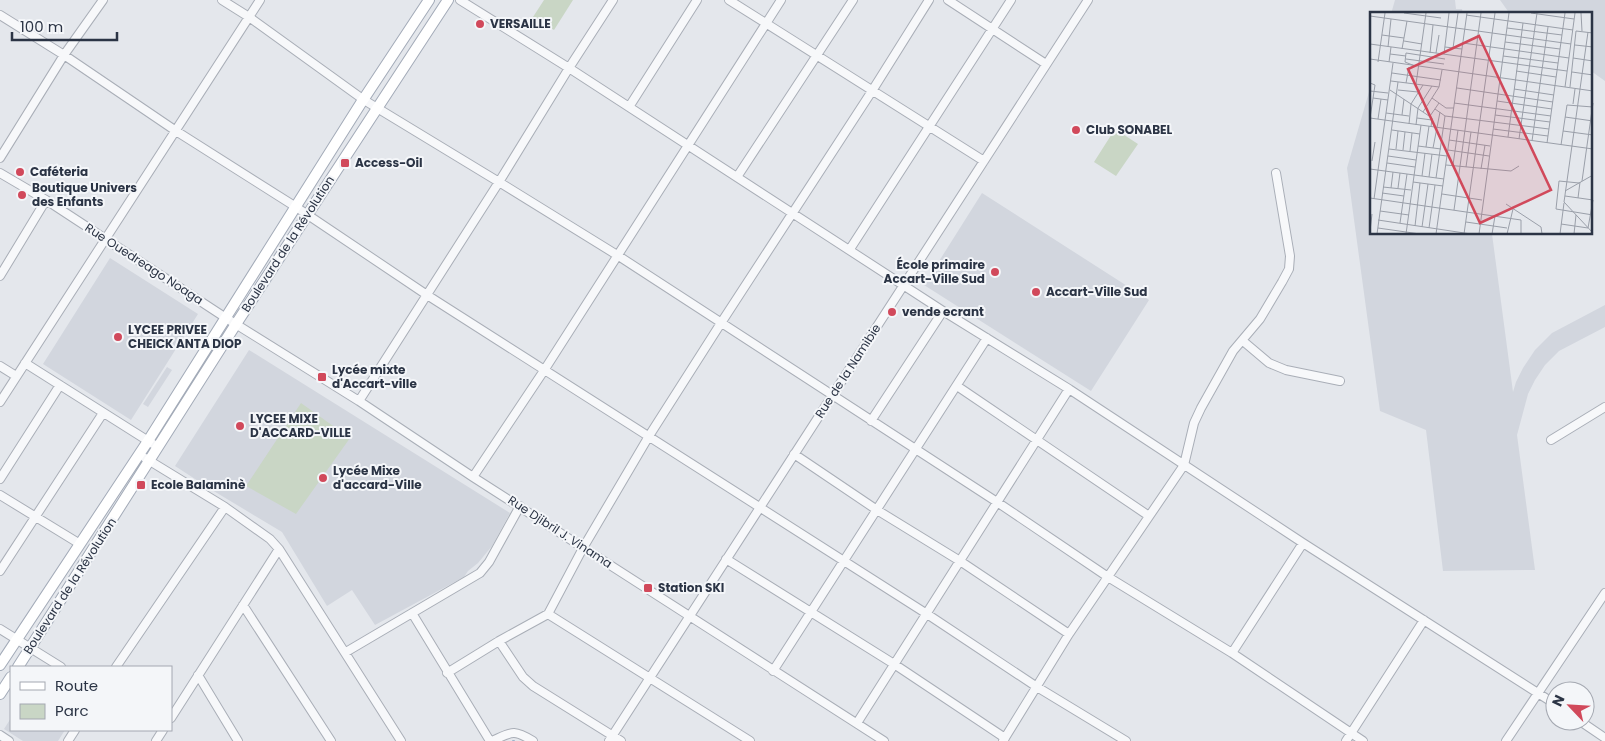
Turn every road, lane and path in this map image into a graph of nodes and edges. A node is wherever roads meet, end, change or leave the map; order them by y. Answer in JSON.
{"nodes":[{"id":1,"x":103,"y":0,"type":"edge"},
{"id":2,"x":222,"y":0,"type":"edge"},
{"id":3,"x":260,"y":0,"type":"edge"},
{"id":4,"x":429,"y":0,"type":"edge"},
{"id":5,"x":448,"y":0,"type":"edge"},
{"id":6,"x":460,"y":0,"type":"edge"},
{"id":7,"x":614,"y":0,"type":"edge"},
{"id":8,"x":697,"y":0,"type":"edge"},
{"id":9,"x":729,"y":0,"type":"edge"},
{"id":10,"x":781,"y":0,"type":"edge"},
{"id":11,"x":852,"y":0,"type":"edge"},
{"id":12,"x":929,"y":0,"type":"edge"},
{"id":13,"x":948,"y":0,"type":"edge"},
{"id":14,"x":1012,"y":0,"type":"edge"},
{"id":15,"x":1088,"y":0,"type":"edge"},
{"id":16,"x":0,"y":15,"type":"edge"},
{"id":17,"x":249,"y":17,"type":"junction"},
{"id":18,"x":767,"y":24,"type":"junction"},
{"id":19,"x":992,"y":30,"type":"junction"},
{"id":20,"x":817,"y":54,"type":"junction"},
{"id":21,"x":64,"y":55,"type":"junction"},
{"id":22,"x":1046,"y":64,"type":"junction"},
{"id":23,"x":569,"y":68,"type":"junction"},
{"id":24,"x":872,"y":91,"type":"junction"},
{"id":25,"x":364,"y":100,"type":"junction"},
{"id":26,"x":629,"y":106,"type":"junction"},
{"id":27,"x":377,"y":108,"type":"junction"},
{"id":28,"x":930,"y":127,"type":"junction"},
{"id":29,"x":176,"y":131,"type":"junction"},
{"id":30,"x":688,"y":145,"type":"junction"},
{"id":31,"x":0,"y":158,"type":"edge"},
{"id":32,"x":984,"y":160,"type":"junction"},
{"id":33,"x":0,"y":173,"type":"edge"},
{"id":34,"x":1276,"y":173,"type":"dead end"},
{"id":35,"x":738,"y":177,"type":"junction"},
{"id":36,"x":499,"y":182,"type":"junction"},
{"id":37,"x":46,"y":200,"type":"junction"},
{"id":38,"x":296,"y":207,"type":"junction"},
{"id":39,"x":793,"y":213,"type":"junction"},
{"id":40,"x":308,"y":215,"type":"junction"},
{"id":41,"x":105,"y":238,"type":"junction"},
{"id":42,"x":850,"y":250,"type":"junction"},
{"id":43,"x":617,"y":255,"type":"junction"},
{"id":44,"x":1,"y":274,"type":"edge"},
{"id":45,"x":904,"y":284,"type":"junction"},
{"id":46,"x":427,"y":295,"type":"junction"},
{"id":47,"x":943,"y":311,"type":"junction"},
{"id":48,"x":226,"y":318,"type":"junction"},
{"id":49,"x":721,"y":323,"type":"junction"},
{"id":50,"x":236,"y":324,"type":"junction"},
{"id":51,"x":987,"y":338,"type":"junction"},
{"id":52,"x":1243,"y":341,"type":"junction"},
{"id":53,"x":25,"y":363,"type":"junction"},
{"id":54,"x":0,"y":366,"type":"edge"},
{"id":55,"x":545,"y":369,"type":"junction"},
{"id":56,"x":16,"y":376,"type":"junction"},
{"id":57,"x":1340,"y":380,"type":"dead end"},
{"id":58,"x":60,"y":385,"type":"junction"},
{"id":59,"x":957,"y":386,"type":"junction"},
{"id":60,"x":1069,"y":389,"type":"junction"},
{"id":61,"x":832,"y":395,"type":"junction"},
{"id":62,"x":359,"y":401,"type":"junction"},
{"id":63,"x":0,"y":402,"type":"edge"},
{"id":64,"x":1605,"y":407,"type":"edge"},
{"id":65,"x":103,"y":413,"type":"junction"},
{"id":66,"x":871,"y":421,"type":"junction"},
{"id":67,"x":650,"y":436,"type":"junction"},
{"id":68,"x":1037,"y":439,"type":"junction"},
{"id":69,"x":148,"y":440,"type":"junction"},
{"id":70,"x":1551,"y":440,"type":"dead end"},
{"id":71,"x":158,"y":448,"type":"junction"},
{"id":72,"x":916,"y":449,"type":"junction"},
{"id":73,"x":139,"y":454,"type":"junction"},
{"id":74,"x":794,"y":454,"type":"junction"},
{"id":75,"x":150,"y":461,"type":"junction"},
{"id":76,"x":1184,"y":465,"type":"junction"},
{"id":77,"x":473,"y":477,"type":"junction"},
{"id":78,"x":0,"y":479,"type":"edge"},
{"id":79,"x":0,"y":494,"type":"edge"},
{"id":80,"x":997,"y":502,"type":"junction"},
{"id":81,"x":520,"y":506,"type":"junction"},
{"id":82,"x":226,"y":507,"type":"junction"},
{"id":83,"x":760,"y":507,"type":"junction"},
{"id":84,"x":877,"y":510,"type":"junction"},
{"id":85,"x":1149,"y":516,"type":"junction"},
{"id":86,"x":36,"y":517,"type":"junction"},
{"id":87,"x":1303,"y":543,"type":"junction"},
{"id":88,"x":80,"y":544,"type":"junction"},
{"id":89,"x":583,"y":548,"type":"junction"},
{"id":90,"x":280,"y":549,"type":"junction"},
{"id":91,"x":726,"y":559,"type":"junction"},
{"id":92,"x":960,"y":561,"type":"junction"},
{"id":93,"x":843,"y":562,"type":"junction"},
{"id":94,"x":0,"y":571,"type":"edge"},
{"id":95,"x":1108,"y":577,"type":"junction"},
{"id":96,"x":1605,"y":593,"type":"edge"},
{"id":97,"x":243,"y":605,"type":"junction"},
{"id":98,"x":811,"y":611,"type":"junction"},
{"id":99,"x":412,"y":613,"type":"junction"},
{"id":100,"x":548,"y":614,"type":"junction"},
{"id":101,"x":927,"y":614,"type":"junction"},
{"id":102,"x":689,"y":616,"type":"junction"},
{"id":103,"x":1424,"y":620,"type":"junction"},
{"id":104,"x":0,"y":629,"type":"edge"},
{"id":105,"x":1069,"y":634,"type":"junction"},
{"id":106,"x":17,"y":639,"type":"junction"},
{"id":107,"x":499,"y":641,"type":"junction"},
{"id":108,"x":30,"y":648,"type":"junction"},
{"id":109,"x":346,"y":652,"type":"junction"},
{"id":110,"x":1232,"y":653,"type":"junction"},
{"id":111,"x":894,"y":664,"type":"junction"},
{"id":112,"x":0,"y":665,"type":"edge"},
{"id":113,"x":19,"y":666,"type":"edge"},
{"id":114,"x":59,"y":666,"type":"edge"},
{"id":115,"x":117,"y":666,"type":"edge"},
{"id":116,"x":773,"y":670,"type":"junction"},
{"id":117,"x":448,"y":673,"type":"junction"},
{"id":118,"x":198,"y":675,"type":"junction"},
{"id":119,"x":650,"y":678,"type":"junction"},
{"id":120,"x":10,"y":679,"type":"edge"},
{"id":121,"x":1037,"y":687,"type":"junction"},
{"id":122,"x":0,"y":694,"type":"edge"},
{"id":123,"x":1539,"y":694,"type":"junction"},
{"id":124,"x":1545,"y":698,"type":"edge"},
{"id":125,"x":172,"y":716,"type":"edge"},
{"id":126,"x":857,"y":723,"type":"junction"},
{"id":127,"x":0,"y":734,"type":"edge"},
{"id":128,"x":1351,"y":734,"type":"junction"},
{"id":129,"x":610,"y":738,"type":"edge"},
{"id":130,"x":1004,"y":739,"type":"edge"},
{"id":131,"x":9,"y":741,"type":"edge"},
{"id":132,"x":238,"y":741,"type":"edge"},
{"id":133,"x":331,"y":741,"type":"edge"},
{"id":134,"x":402,"y":741,"type":"edge"},
{"id":135,"x":491,"y":741,"type":"edge"},
{"id":136,"x":533,"y":741,"type":"edge"},
{"id":137,"x":621,"y":741,"type":"edge"},
{"id":138,"x":750,"y":741,"type":"edge"},
{"id":139,"x":884,"y":741,"type":"edge"},
{"id":140,"x":1126,"y":741,"type":"edge"},
{"id":141,"x":1346,"y":741,"type":"edge"},
{"id":142,"x":1363,"y":741,"type":"edge"},
{"id":143,"x":1506,"y":741,"type":"edge"}],
"edges":[{"from":1,"to":21,"type":"street"},
{"from":2,"to":17,"type":"street"},
{"from":3,"to":17,"type":"street"},
{"from":4,"to":25,"type":"main road","name":"Boulevard de la Révolution"},
{"from":5,"to":27,"type":"main road","name":"Boulevard de la Révolution"},
{"from":6,"to":23,"type":"street"},
{"from":7,"to":23,"type":"street"},
{"from":8,"to":26,"type":"street"},
{"from":9,"to":18,"type":"street"},
{"from":10,"to":18,"type":"street"},
{"from":11,"to":20,"type":"street"},
{"from":12,"to":24,"type":"street"},
{"from":13,"to":19,"type":"street"},
{"from":14,"to":19,"type":"street"},
{"from":15,"to":22,"type":"street","name":"Rue de la Namibie"},
{"from":16,"to":21,"type":"street"},
{"from":17,"to":25,"type":"street"},
{"from":17,"to":29,"type":"street"},
{"from":18,"to":20,"type":"street"},
{"from":18,"to":30,"type":"street"},
{"from":19,"to":22,"type":"street"},
{"from":19,"to":28,"type":"street"},
{"from":20,"to":24,"type":"street"},
{"from":20,"to":35,"type":"street"},
{"from":21,"to":29,"type":"street"},
{"from":21,"to":31,"type":"street"},
{"from":22,"to":32,"type":"street","name":"Rue de la Namibie"},
{"from":23,"to":26,"type":"street"},
{"from":23,"to":36,"type":"street"},
{"from":24,"to":28,"type":"street"},
{"from":24,"to":39,"type":"street"},
{"from":25,"to":27,"type":"street"},
{"from":25,"to":38,"type":"main road","name":"Boulevard de la Révolution"},
{"from":26,"to":30,"type":"street"},
{"from":27,"to":36,"type":"street"},
{"from":27,"to":40,"type":"main road","name":"Boulevard de la Révolution"},
{"from":28,"to":32,"type":"street"},
{"from":28,"to":42,"type":"street"},
{"from":29,"to":38,"type":"street"},
{"from":29,"to":41,"type":"street"},
{"from":30,"to":35,"type":"street"},
{"from":30,"to":43,"type":"street"},
{"from":32,"to":45,"type":"street","name":"Rue de la Namibie"},
{"from":33,"to":37,"type":"street","name":"Rue Ouedreago Noaga"},
{"from":34,"to":52,"type":"street"},
{"from":35,"to":39,"type":"street"},
{"from":36,"to":43,"type":"street"},
{"from":36,"to":46,"type":"street"},
{"from":37,"to":41,"type":"street","name":"Rue Ouedreago Noaga"},
{"from":37,"to":44,"type":"street"},
{"from":38,"to":40,"type":"street"},
{"from":38,"to":48,"type":"main road","name":"Boulevard de la Révolution"},
{"from":39,"to":42,"type":"street"},
{"from":39,"to":49,"type":"street"},
{"from":40,"to":46,"type":"street"},
{"from":40,"to":50,"type":"main road","name":"Boulevard de la Révolution"},
{"from":41,"to":48,"type":"street","name":"Rue Ouedreago Noaga"},
{"from":41,"to":53,"type":"street"},
{"from":42,"to":45,"type":"street"},
{"from":43,"to":49,"type":"street"},
{"from":43,"to":55,"type":"street"},
{"from":45,"to":47,"type":"street"},
{"from":45,"to":61,"type":"street","name":"Rue de la Namibie"},
{"from":46,"to":55,"type":"street"},
{"from":46,"to":62,"type":"street"},
{"from":47,"to":51,"type":"street"},
{"from":47,"to":66,"type":"street"},
{"from":48,"to":50,"type":"street","name":"Rue Ouedreago Noaga"},
{"from":48,"to":69,"type":"main road","name":"Boulevard de la Révolution"},
{"from":49,"to":61,"type":"street"},
{"from":49,"to":67,"type":"street"},
{"from":50,"to":62,"type":"street","name":"Rue Djibril J. Vinama"},
{"from":50,"to":71,"type":"main road","name":"Boulevard de la Révolution"},
{"from":51,"to":59,"type":"street"},
{"from":51,"to":60,"type":"street"},
{"from":52,"to":57,"type":"street"},
{"from":52,"to":76,"type":"street"},
{"from":53,"to":56,"type":"street"},
{"from":53,"to":58,"type":"street"},
{"from":54,"to":56,"type":"street"},
{"from":55,"to":67,"type":"street"},
{"from":55,"to":77,"type":"street"},
{"from":56,"to":63,"type":"street"},
{"from":58,"to":65,"type":"street"},
{"from":58,"to":78,"type":"street"},
{"from":59,"to":68,"type":"street"},
{"from":59,"to":72,"type":"street"},
{"from":60,"to":68,"type":"street"},
{"from":60,"to":76,"type":"street"},
{"from":61,"to":66,"type":"street"},
{"from":61,"to":74,"type":"street","name":"Rue de la Namibie"},
{"from":62,"to":77,"type":"street","name":"Rue Djibril J. Vinama"},
{"from":64,"to":70,"type":"street"},
{"from":65,"to":69,"type":"street"},
{"from":65,"to":86,"type":"street"},
{"from":66,"to":72,"type":"street"},
{"from":67,"to":83,"type":"street"},
{"from":67,"to":89,"type":"street"},
{"from":68,"to":80,"type":"street"},
{"from":68,"to":85,"type":"street"},
{"from":69,"to":71,"type":"street"},
{"from":69,"to":73,"type":"main road","name":"Boulevard de la Révolution"},
{"from":71,"to":75,"type":"main road","name":"Boulevard de la Révolution"},
{"from":72,"to":80,"type":"street"},
{"from":72,"to":84,"type":"street"},
{"from":73,"to":75,"type":"street"},
{"from":73,"to":88,"type":"main road","name":"Boulevard de la Révolution"},
{"from":74,"to":83,"type":"street","name":"Rue de la Namibie"},
{"from":74,"to":84,"type":"street"},
{"from":75,"to":82,"type":"street"},
{"from":75,"to":108,"type":"main road","name":"Boulevard de la Révolution"},
{"from":76,"to":85,"type":"street"},
{"from":76,"to":87,"type":"street"},
{"from":77,"to":81,"type":"street","name":"Rue Djibril J. Vinama"},
{"from":79,"to":86,"type":"street"},
{"from":80,"to":92,"type":"street"},
{"from":80,"to":95,"type":"street"},
{"from":81,"to":89,"type":"street","name":"Rue Djibril J. Vinama"},
{"from":81,"to":99,"type":"street"},
{"from":82,"to":90,"type":"street"},
{"from":82,"to":115,"type":"street"},
{"from":83,"to":91,"type":"street","name":"Rue de la Namibie"},
{"from":83,"to":93,"type":"street"},
{"from":84,"to":92,"type":"street"},
{"from":84,"to":93,"type":"street"},
{"from":85,"to":95,"type":"street"},
{"from":86,"to":88,"type":"street"},
{"from":86,"to":94,"type":"street"},
{"from":87,"to":103,"type":"street"},
{"from":87,"to":110,"type":"street"},
{"from":88,"to":106,"type":"main road","name":"Boulevard de la Révolution"},
{"from":89,"to":100,"type":"street"},
{"from":89,"to":102,"type":"street","name":"Rue Djibril J. Vinama"},
{"from":90,"to":97,"type":"street"},
{"from":90,"to":109,"type":"street"},
{"from":91,"to":98,"type":"street"},
{"from":91,"to":102,"type":"street","name":"Rue de la Namibie"},
{"from":92,"to":101,"type":"street"},
{"from":92,"to":105,"type":"street"},
{"from":93,"to":98,"type":"street"},
{"from":93,"to":101,"type":"street"},
{"from":95,"to":105,"type":"street"},
{"from":95,"to":110,"type":"street"},
{"from":96,"to":123,"type":"street"},
{"from":97,"to":118,"type":"street"},
{"from":97,"to":133,"type":"street"},
{"from":98,"to":111,"type":"street"},
{"from":98,"to":116,"type":"street"},
{"from":99,"to":109,"type":"street"},
{"from":99,"to":117,"type":"street"},
{"from":100,"to":107,"type":"street"},
{"from":100,"to":119,"type":"street"},
{"from":101,"to":111,"type":"street"},
{"from":101,"to":121,"type":"street"},
{"from":102,"to":116,"type":"street","name":"Rue Djibril J. Vinama"},
{"from":102,"to":119,"type":"street","name":"Rue de la Namibie"},
{"from":103,"to":123,"type":"street"},
{"from":103,"to":128,"type":"street"},
{"from":104,"to":106,"type":"street"},
{"from":105,"to":121,"type":"street"},
{"from":106,"to":108,"type":"street"},
{"from":106,"to":112,"type":"main road","name":"Boulevard de la Révolution"},
{"from":107,"to":117,"type":"street"},
{"from":107,"to":129,"type":"street"},
{"from":108,"to":113,"type":"main road","name":"Boulevard de la Révolution"},
{"from":108,"to":114,"type":"street"},
{"from":109,"to":134,"type":"street"},
{"from":110,"to":128,"type":"street"},
{"from":111,"to":126,"type":"street"},
{"from":111,"to":130,"type":"street"},
{"from":116,"to":126,"type":"street","name":"Rue Djibril J. Vinama"},
{"from":117,"to":135,"type":"street"},
{"from":118,"to":125,"type":"street"},
{"from":118,"to":132,"type":"street"},
{"from":119,"to":129,"type":"street","name":"Rue de la Namibie"},
{"from":119,"to":138,"type":"street"},
{"from":120,"to":122,"type":"main road"},
{"from":121,"to":130,"type":"street"},
{"from":121,"to":140,"type":"street"},
{"from":123,"to":124,"type":"street"},
{"from":123,"to":143,"type":"street"},
{"from":126,"to":139,"type":"street","name":"Rue Djibril J. Vinama"},
{"from":127,"to":131,"type":"street"},
{"from":128,"to":141,"type":"street"},
{"from":128,"to":142,"type":"street"},
{"from":129,"to":137,"type":"street"},
{"from":135,"to":136,"type":"street"}]}
